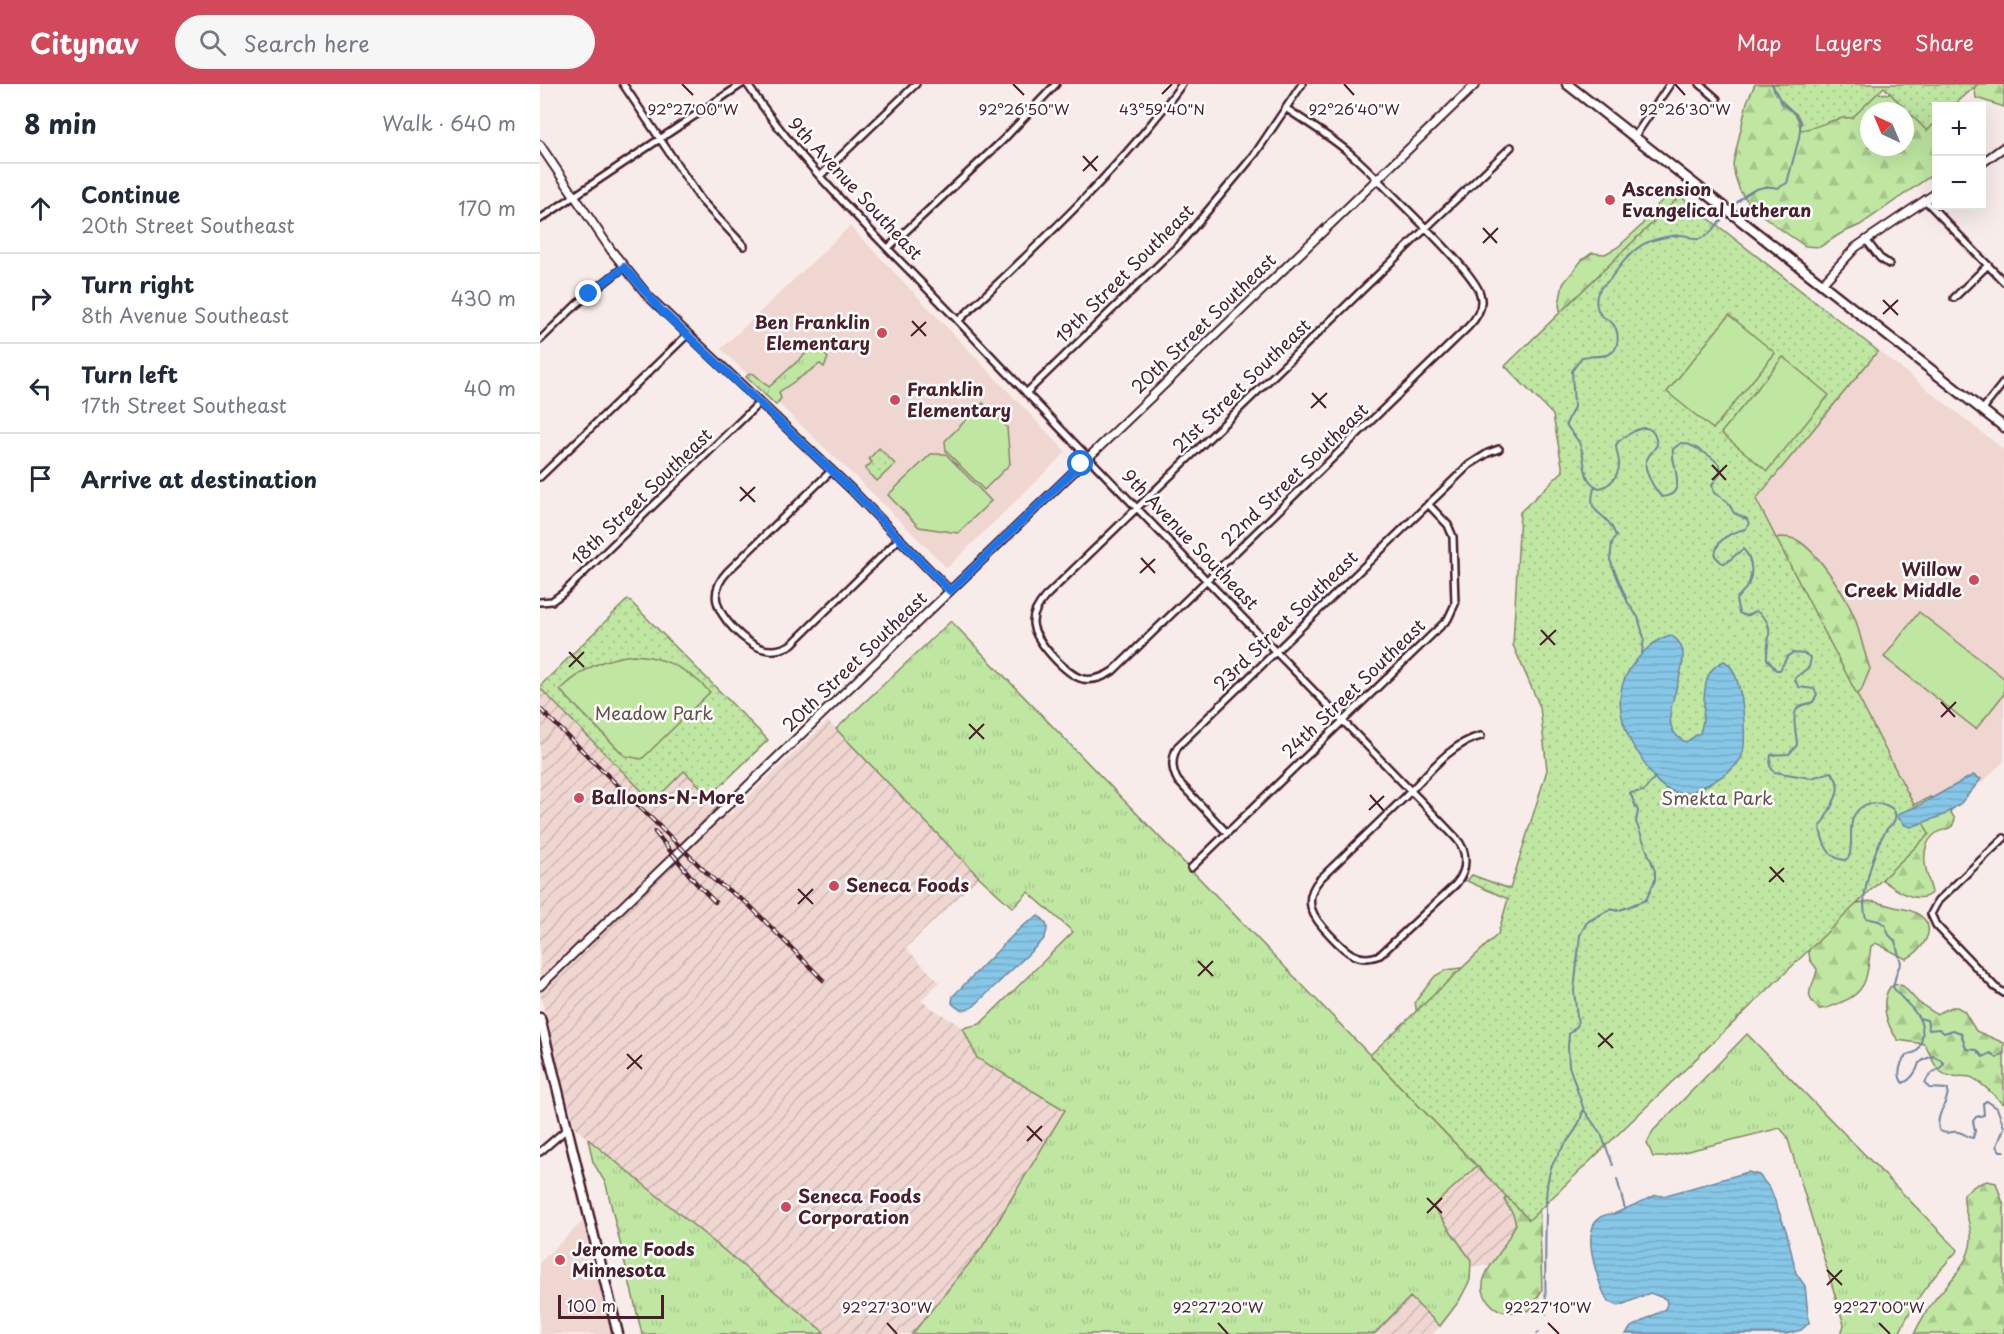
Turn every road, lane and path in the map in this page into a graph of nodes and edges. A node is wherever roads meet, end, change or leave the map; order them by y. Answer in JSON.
{"nodes":[{"id":1,"x":623,"y":84,"type":"edge"},
{"id":2,"x":745,"y":84,"type":"edge"},
{"id":3,"x":916,"y":84,"type":"edge"},
{"id":4,"x":1056,"y":84,"type":"edge"},
{"id":5,"x":1182,"y":84,"type":"edge"},
{"id":6,"x":1302,"y":84,"type":"edge"},
{"id":7,"x":1476,"y":84,"type":"edge"},
{"id":8,"x":1567,"y":84,"type":"edge"},
{"id":9,"x":1670,"y":84,"type":"edge"},
{"id":10,"x":1700,"y":84,"type":"edge"},
{"id":11,"x":1718,"y":99,"type":"dead end"},
{"id":12,"x":1287,"y":109,"type":"junction"},
{"id":13,"x":1635,"y":136,"type":"junction"},
{"id":14,"x":660,"y":140,"type":"junction"},
{"id":15,"x":540,"y":145,"type":"edge"},
{"id":16,"x":1510,"y":147,"type":"dead end"},
{"id":17,"x":2004,"y":147,"type":"edge"},
{"id":18,"x":1986,"y":160,"type":"edge"},
{"id":19,"x":820,"y":176,"type":"junction"},
{"id":20,"x":1376,"y":178,"type":"junction"},
{"id":21,"x":574,"y":196,"type":"junction"},
{"id":22,"x":1932,"y":196,"type":"edge"},
{"id":23,"x":1925,"y":200,"type":"junction"},
{"id":24,"x":540,"y":219,"type":"edge"},
{"id":25,"x":1425,"y":229,"type":"junction"},
{"id":26,"x":1866,"y":240,"type":"junction"},
{"id":27,"x":744,"y":246,"type":"dead end"},
{"id":28,"x":888,"y":248,"type":"junction"},
{"id":29,"x":1889,"y":264,"type":"dead end"},
{"id":30,"x":1988,"y":266,"type":"junction"},
{"id":31,"x":624,"y":267,"type":"junction"},
{"id":32,"x":2004,"y":282,"type":"edge"},
{"id":33,"x":1822,"y":284,"type":"junction"},
{"id":34,"x":1954,"y":298,"type":"dead end"},
{"id":35,"x":958,"y":321,"type":"junction"},
{"id":36,"x":687,"y":335,"type":"junction"},
{"id":37,"x":540,"y":340,"type":"edge"},
{"id":38,"x":2004,"y":382,"type":"edge"},
{"id":39,"x":1026,"y":393,"type":"junction"},
{"id":40,"x":759,"y":404,"type":"junction"},
{"id":41,"x":1982,"y":410,"type":"junction"},
{"id":42,"x":2004,"y":428,"type":"edge"},
{"id":43,"x":1499,"y":449,"type":"dead end"},
{"id":44,"x":1088,"y":456,"type":"junction"},
{"id":45,"x":831,"y":471,"type":"junction"},
{"id":46,"x":540,"y":477,"type":"edge"},
{"id":47,"x":1428,"y":504,"type":"junction"},
{"id":48,"x":1138,"y":508,"type":"junction"},
{"id":49,"x":900,"y":538,"type":"junction"},
{"id":50,"x":1207,"y":581,"type":"junction"},
{"id":51,"x":950,"y":591,"type":"junction"},
{"id":52,"x":540,"y":602,"type":"edge"},
{"id":53,"x":1276,"y":651,"type":"junction"},
{"id":54,"x":1055,"y":657,"type":"joint"},
{"id":55,"x":1343,"y":721,"type":"junction"},
{"id":56,"x":1481,"y":736,"type":"dead end"},
{"id":57,"x":1411,"y":791,"type":"junction"},
{"id":58,"x":1227,"y":833,"type":"junction"},
{"id":59,"x":2004,"y":838,"type":"edge"},
{"id":60,"x":1191,"y":868,"type":"dead end"},
{"id":61,"x":540,"y":986,"type":"edge"},
{"id":62,"x":2004,"y":993,"type":"edge"},
{"id":63,"x":540,"y":1018,"type":"edge"},
{"id":64,"x":568,"y":1128,"type":"junction"},
{"id":65,"x":540,"y":1152,"type":"edge"},
{"id":66,"x":618,"y":1334,"type":"edge"}],
"edges":[{"from":1,"to":14,"type":"street"},
{"from":2,"to":14,"type":"street"},
{"from":2,"to":19,"type":"street","name":"9th Avenue Southeast"},
{"from":3,"to":19,"type":"street"},
{"from":4,"to":28,"type":"street"},
{"from":5,"to":35,"type":"street"},
{"from":6,"to":12,"type":"street","name":"19th Street Southeast"},
{"from":7,"to":20,"type":"street","name":"20th Street Southeast"},
{"from":8,"to":13,"type":"main road"},
{"from":9,"to":13,"type":"street"},
{"from":10,"to":11,"type":"street"},
{"from":12,"to":20,"type":"street"},
{"from":12,"to":39,"type":"street","name":"19th Street Southeast"},
{"from":13,"to":33,"type":"main road"},
{"from":14,"to":21,"type":"street"},
{"from":14,"to":27,"type":"street"},
{"from":15,"to":21,"type":"street"},
{"from":16,"to":25,"type":"street","name":"21st Street Southeast"},
{"from":17,"to":18,"type":"street"},
{"from":19,"to":28,"type":"street","name":"9th Avenue Southeast"},
{"from":20,"to":25,"type":"street"},
{"from":20,"to":44,"type":"street","name":"20th Street Southeast"},
{"from":21,"to":24,"type":"street"},
{"from":21,"to":31,"type":"street"},
{"from":22,"to":23,"type":"street"},
{"from":23,"to":26,"type":"street"},
{"from":23,"to":30,"type":"street"},
{"from":25,"to":48,"type":"street","name":"21st Street Southeast"},
{"from":25,"to":50,"type":"street","name":"22nd Street Southeast"},
{"from":26,"to":29,"type":"street"},
{"from":26,"to":33,"type":"street"},
{"from":28,"to":35,"type":"street","name":"9th Avenue Southeast"},
{"from":30,"to":32,"type":"street"},
{"from":30,"to":34,"type":"street"},
{"from":31,"to":36,"type":"street"},
{"from":31,"to":37,"type":"street"},
{"from":33,"to":41,"type":"main road"},
{"from":35,"to":39,"type":"street","name":"9th Avenue Southeast"},
{"from":36,"to":40,"type":"street"},
{"from":36,"to":46,"type":"street"},
{"from":38,"to":41,"type":"street"},
{"from":39,"to":44,"type":"street","name":"9th Avenue Southeast"},
{"from":40,"to":45,"type":"street"},
{"from":40,"to":52,"type":"street","name":"18th Street Southeast"},
{"from":41,"to":42,"type":"main road"},
{"from":43,"to":47,"type":"street","name":"23rd Street Southeast"},
{"from":44,"to":48,"type":"street","name":"9th Avenue Southeast"},
{"from":44,"to":51,"type":"street","name":"20th Street Southeast"},
{"from":45,"to":49,"type":"street"},
{"from":45,"to":49,"type":"street"},
{"from":47,"to":53,"type":"street","name":"23rd Street Southeast"},
{"from":47,"to":55,"type":"street","name":"24th Street Southeast"},
{"from":48,"to":50,"type":"street","name":"9th Avenue Southeast"},
{"from":48,"to":54,"type":"street","name":"21st Street Southeast"},
{"from":49,"to":51,"type":"street"},
{"from":50,"to":53,"type":"street","name":"9th Avenue Southeast"},
{"from":50,"to":54,"type":"street","name":"22nd Street Southeast"},
{"from":51,"to":61,"type":"street","name":"20th Street Southeast"},
{"from":53,"to":55,"type":"street","name":"9th Avenue Southeast"},
{"from":53,"to":58,"type":"street","name":"23rd Street Southeast"},
{"from":55,"to":57,"type":"street","name":"9th Avenue Southeast"},
{"from":55,"to":58,"type":"street","name":"24th Street Southeast"},
{"from":56,"to":57,"type":"street"},
{"from":57,"to":57,"type":"street","name":"9th Avenue Southeast"},
{"from":58,"to":60,"type":"street","name":"24th Street Southeast"},
{"from":59,"to":62,"type":"street"},
{"from":63,"to":64,"type":"main road"},
{"from":64,"to":65,"type":"street"},
{"from":64,"to":66,"type":"main road"}]}
